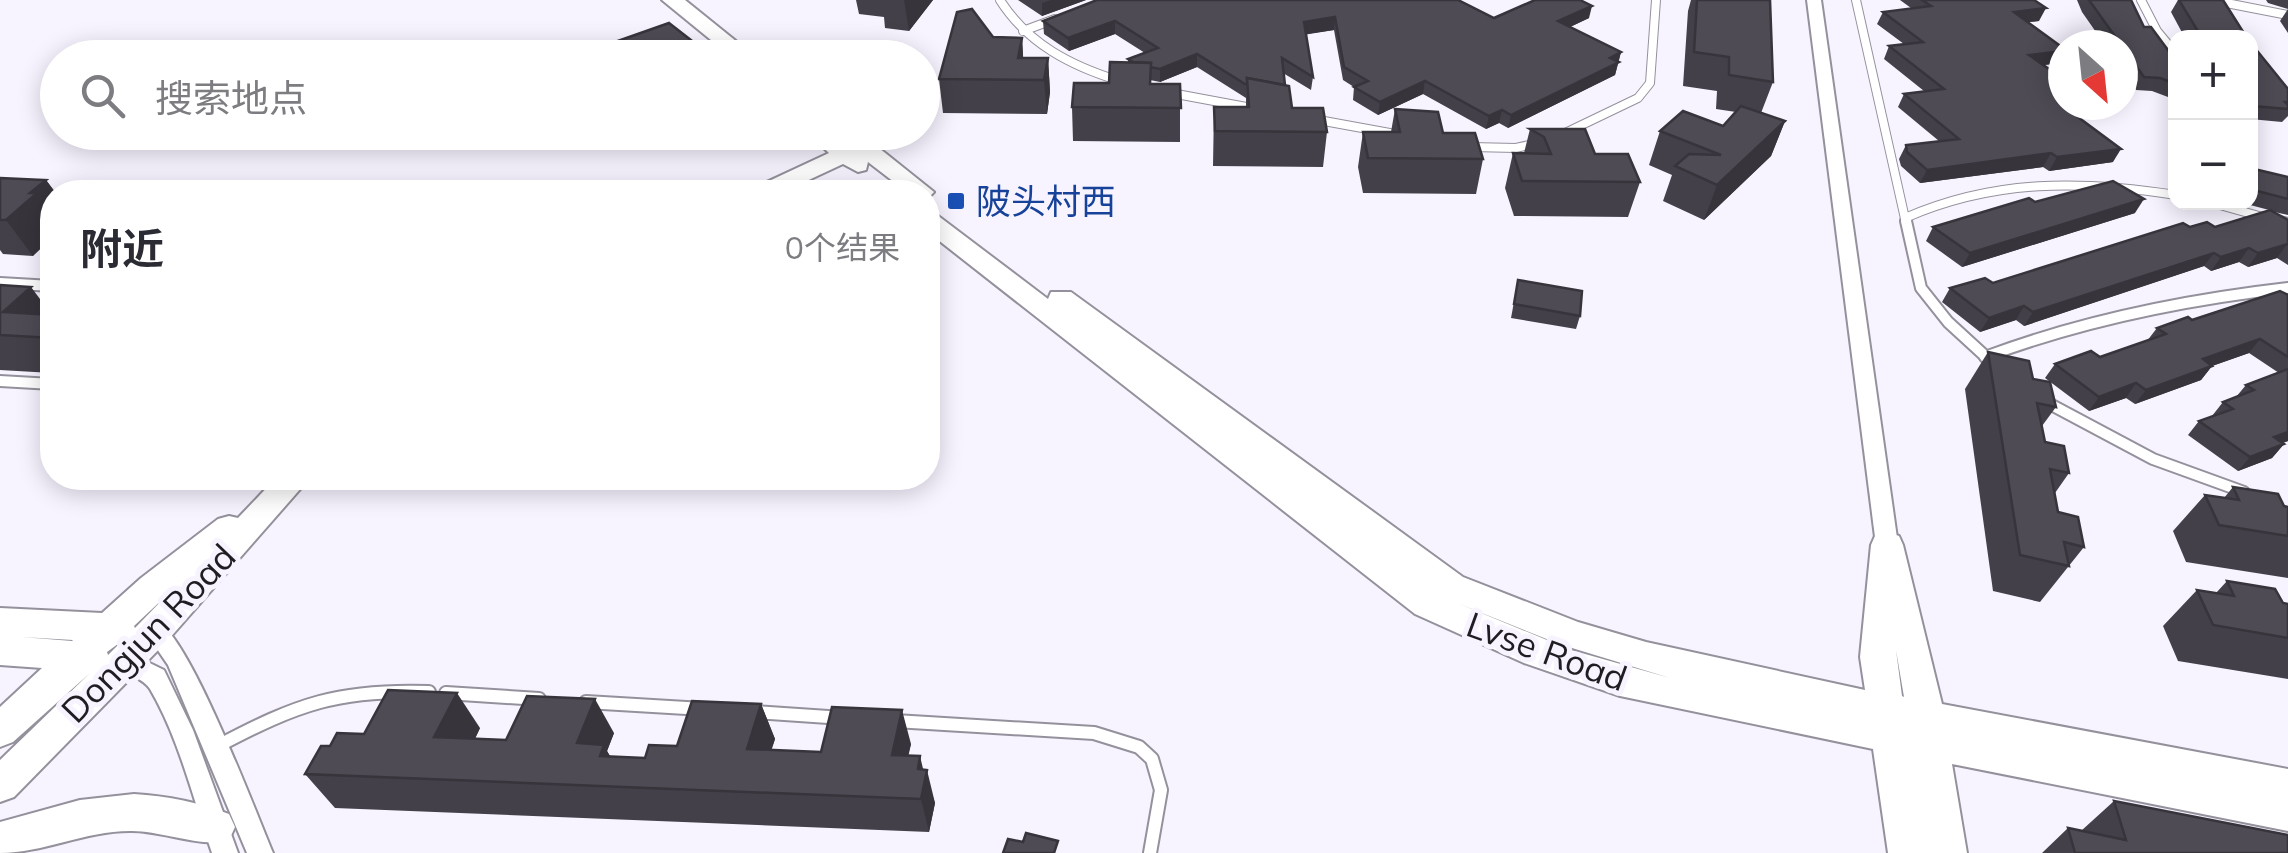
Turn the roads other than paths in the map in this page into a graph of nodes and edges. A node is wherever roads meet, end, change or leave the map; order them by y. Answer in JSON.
{"nodes":[{"id":1,"x":651,"y":0,"type":"edge"},
{"id":2,"x":672,"y":0,"type":"edge"},
{"id":3,"x":1000,"y":0,"type":"edge"},
{"id":4,"x":1656,"y":0,"type":"edge"},
{"id":5,"x":1814,"y":0,"type":"edge"},
{"id":6,"x":1856,"y":0,"type":"edge"},
{"id":7,"x":2141,"y":0,"type":"edge"},
{"id":8,"x":2211,"y":0,"type":"edge"},
{"id":9,"x":2288,"y":16,"type":"edge"},
{"id":10,"x":1057,"y":18,"type":"edge"},
{"id":11,"x":1023,"y":30,"type":"junction"},
{"id":12,"x":701,"y":40,"type":"edge"},
{"id":13,"x":724,"y":40,"type":"edge"},
{"id":14,"x":2168,"y":42,"type":"edge"},
{"id":15,"x":1125,"y":82,"type":"edge"},
{"id":16,"x":1167,"y":93,"type":"edge"},
{"id":17,"x":1273,"y":112,"type":"edge"},
{"id":18,"x":1311,"y":119,"type":"edge"},
{"id":19,"x":1406,"y":136,"type":"edge"},
{"id":20,"x":1462,"y":146,"type":"edge"},
{"id":21,"x":839,"y":150,"type":"edge"},
{"id":22,"x":855,"y":150,"type":"edge"},
{"id":23,"x":859,"y":150,"type":"edge"},
{"id":24,"x":786,"y":180,"type":"edge"},
{"id":25,"x":882,"y":180,"type":"edge"},
{"id":26,"x":903,"y":180,"type":"edge"},
{"id":27,"x":2168,"y":194,"type":"edge"},
{"id":28,"x":940,"y":206,"type":"edge"},
{"id":29,"x":2238,"y":210,"type":"edge"},
{"id":30,"x":1905,"y":218,"type":"junction"},
{"id":31,"x":2288,"y":224,"type":"edge"},
{"id":32,"x":940,"y":229,"type":"edge"},
{"id":33,"x":5,"y":284,"type":"edge"},
{"id":34,"x":40,"y":285,"type":"edge"},
{"id":35,"x":2288,"y":288,"type":"edge"},
{"id":36,"x":0,"y":293,"type":"edge"},
{"id":37,"x":1984,"y":358,"type":"junction"},
{"id":38,"x":2000,"y":369,"type":"edge"},
{"id":39,"x":0,"y":382,"type":"edge"},
{"id":40,"x":40,"y":384,"type":"edge"},
{"id":41,"x":2032,"y":393,"type":"edge"},
{"id":42,"x":278,"y":490,"type":"edge"},
{"id":43,"x":282,"y":490,"type":"edge"},
{"id":44,"x":2256,"y":496,"type":"edge"},
{"id":45,"x":1887,"y":545,"type":"junction"},
{"id":46,"x":0,"y":622,"type":"edge"},
{"id":47,"x":110,"y":628,"type":"junction"},
{"id":48,"x":156,"y":630,"type":"junction"},
{"id":49,"x":0,"y":650,"type":"edge"},
{"id":50,"x":78,"y":657,"type":"junction"},
{"id":51,"x":125,"y":662,"type":"junction"},
{"id":52,"x":558,"y":700,"type":"edge"},
{"id":53,"x":577,"y":701,"type":"edge"},
{"id":54,"x":716,"y":710,"type":"edge"},
{"id":55,"x":736,"y":711,"type":"edge"},
{"id":56,"x":856,"y":718,"type":"edge"},
{"id":57,"x":876,"y":720,"type":"edge"},
{"id":58,"x":1888,"y":721,"type":"junction"},
{"id":59,"x":1927,"y":729,"type":"junction"},
{"id":60,"x":0,"y":731,"type":"edge"},
{"id":61,"x":216,"y":747,"type":"junction"},
{"id":62,"x":0,"y":785,"type":"edge"},
{"id":63,"x":2288,"y":786,"type":"edge"},
{"id":64,"x":2288,"y":812,"type":"edge"},
{"id":65,"x":220,"y":840,"type":"edge"},
{"id":66,"x":0,"y":841,"type":"edge"},
{"id":67,"x":260,"y":853,"type":"edge"},
{"id":68,"x":1150,"y":853,"type":"edge"},
{"id":69,"x":1908,"y":853,"type":"edge"},
{"id":70,"x":1946,"y":853,"type":"edge"}],
"edges":[{"from":1,"to":12,"type":"main road"},
{"from":2,"to":13,"type":"main road"},
{"from":3,"to":11,"type":"lane"},
{"from":4,"to":20,"type":"lane"},
{"from":5,"to":45,"type":"street"},
{"from":6,"to":30,"type":"lane"},
{"from":7,"to":14,"type":"lane"},
{"from":8,"to":9,"type":"lane"},
{"from":10,"to":11,"type":"lane"},
{"from":11,"to":15,"type":"lane"},
{"from":16,"to":17,"type":"lane"},
{"from":18,"to":19,"type":"lane"},
{"from":21,"to":24,"type":"main road"},
{"from":22,"to":25,"type":"main road","name":"Lvse Road"},
{"from":23,"to":26,"type":"main road","name":"Lvse Road"},
{"from":27,"to":30,"type":"lane"},
{"from":28,"to":58,"type":"main road","name":"Lvse Road"},
{"from":29,"to":31,"type":"lane"},
{"from":30,"to":37,"type":"lane"},
{"from":32,"to":58,"type":"main road","name":"Lvse Road"},
{"from":33,"to":34,"type":"lane"},
{"from":33,"to":36,"type":"lane"},
{"from":35,"to":37,"type":"lane"},
{"from":37,"to":38,"type":"lane"},
{"from":39,"to":40,"type":"lane"},
{"from":41,"to":44,"type":"lane"},
{"from":42,"to":47,"type":"main road","name":"Dongjun Road"},
{"from":43,"to":48,"type":"main road","name":"Dongjun Road"},
{"from":45,"to":58,"type":"main road"},
{"from":45,"to":59,"type":"main road"},
{"from":46,"to":47,"type":"main road"},
{"from":47,"to":48,"type":"main road"},
{"from":47,"to":50,"type":"main road","name":"Dongjun Road"},
{"from":48,"to":51,"type":"main road","name":"Dongjun Road"},
{"from":48,"to":61,"type":"street"},
{"from":49,"to":50,"type":"main road"},
{"from":50,"to":51,"type":"main road"},
{"from":50,"to":60,"type":"main road","name":"Dongjun Road"},
{"from":51,"to":62,"type":"main road","name":"Dongjun Road"},
{"from":51,"to":65,"type":"street"},
{"from":52,"to":61,"type":"lane"},
{"from":53,"to":54,"type":"lane"},
{"from":55,"to":56,"type":"lane"},
{"from":57,"to":68,"type":"lane"},
{"from":58,"to":59,"type":"main road","name":"Lvse Road"},
{"from":58,"to":69,"type":"main road"},
{"from":59,"to":63,"type":"main road","name":"Lvse Road"},
{"from":59,"to":64,"type":"main road","name":"Lvse Road"},
{"from":59,"to":70,"type":"main road"},
{"from":61,"to":67,"type":"street"},
{"from":65,"to":66,"type":"main road"}]}
